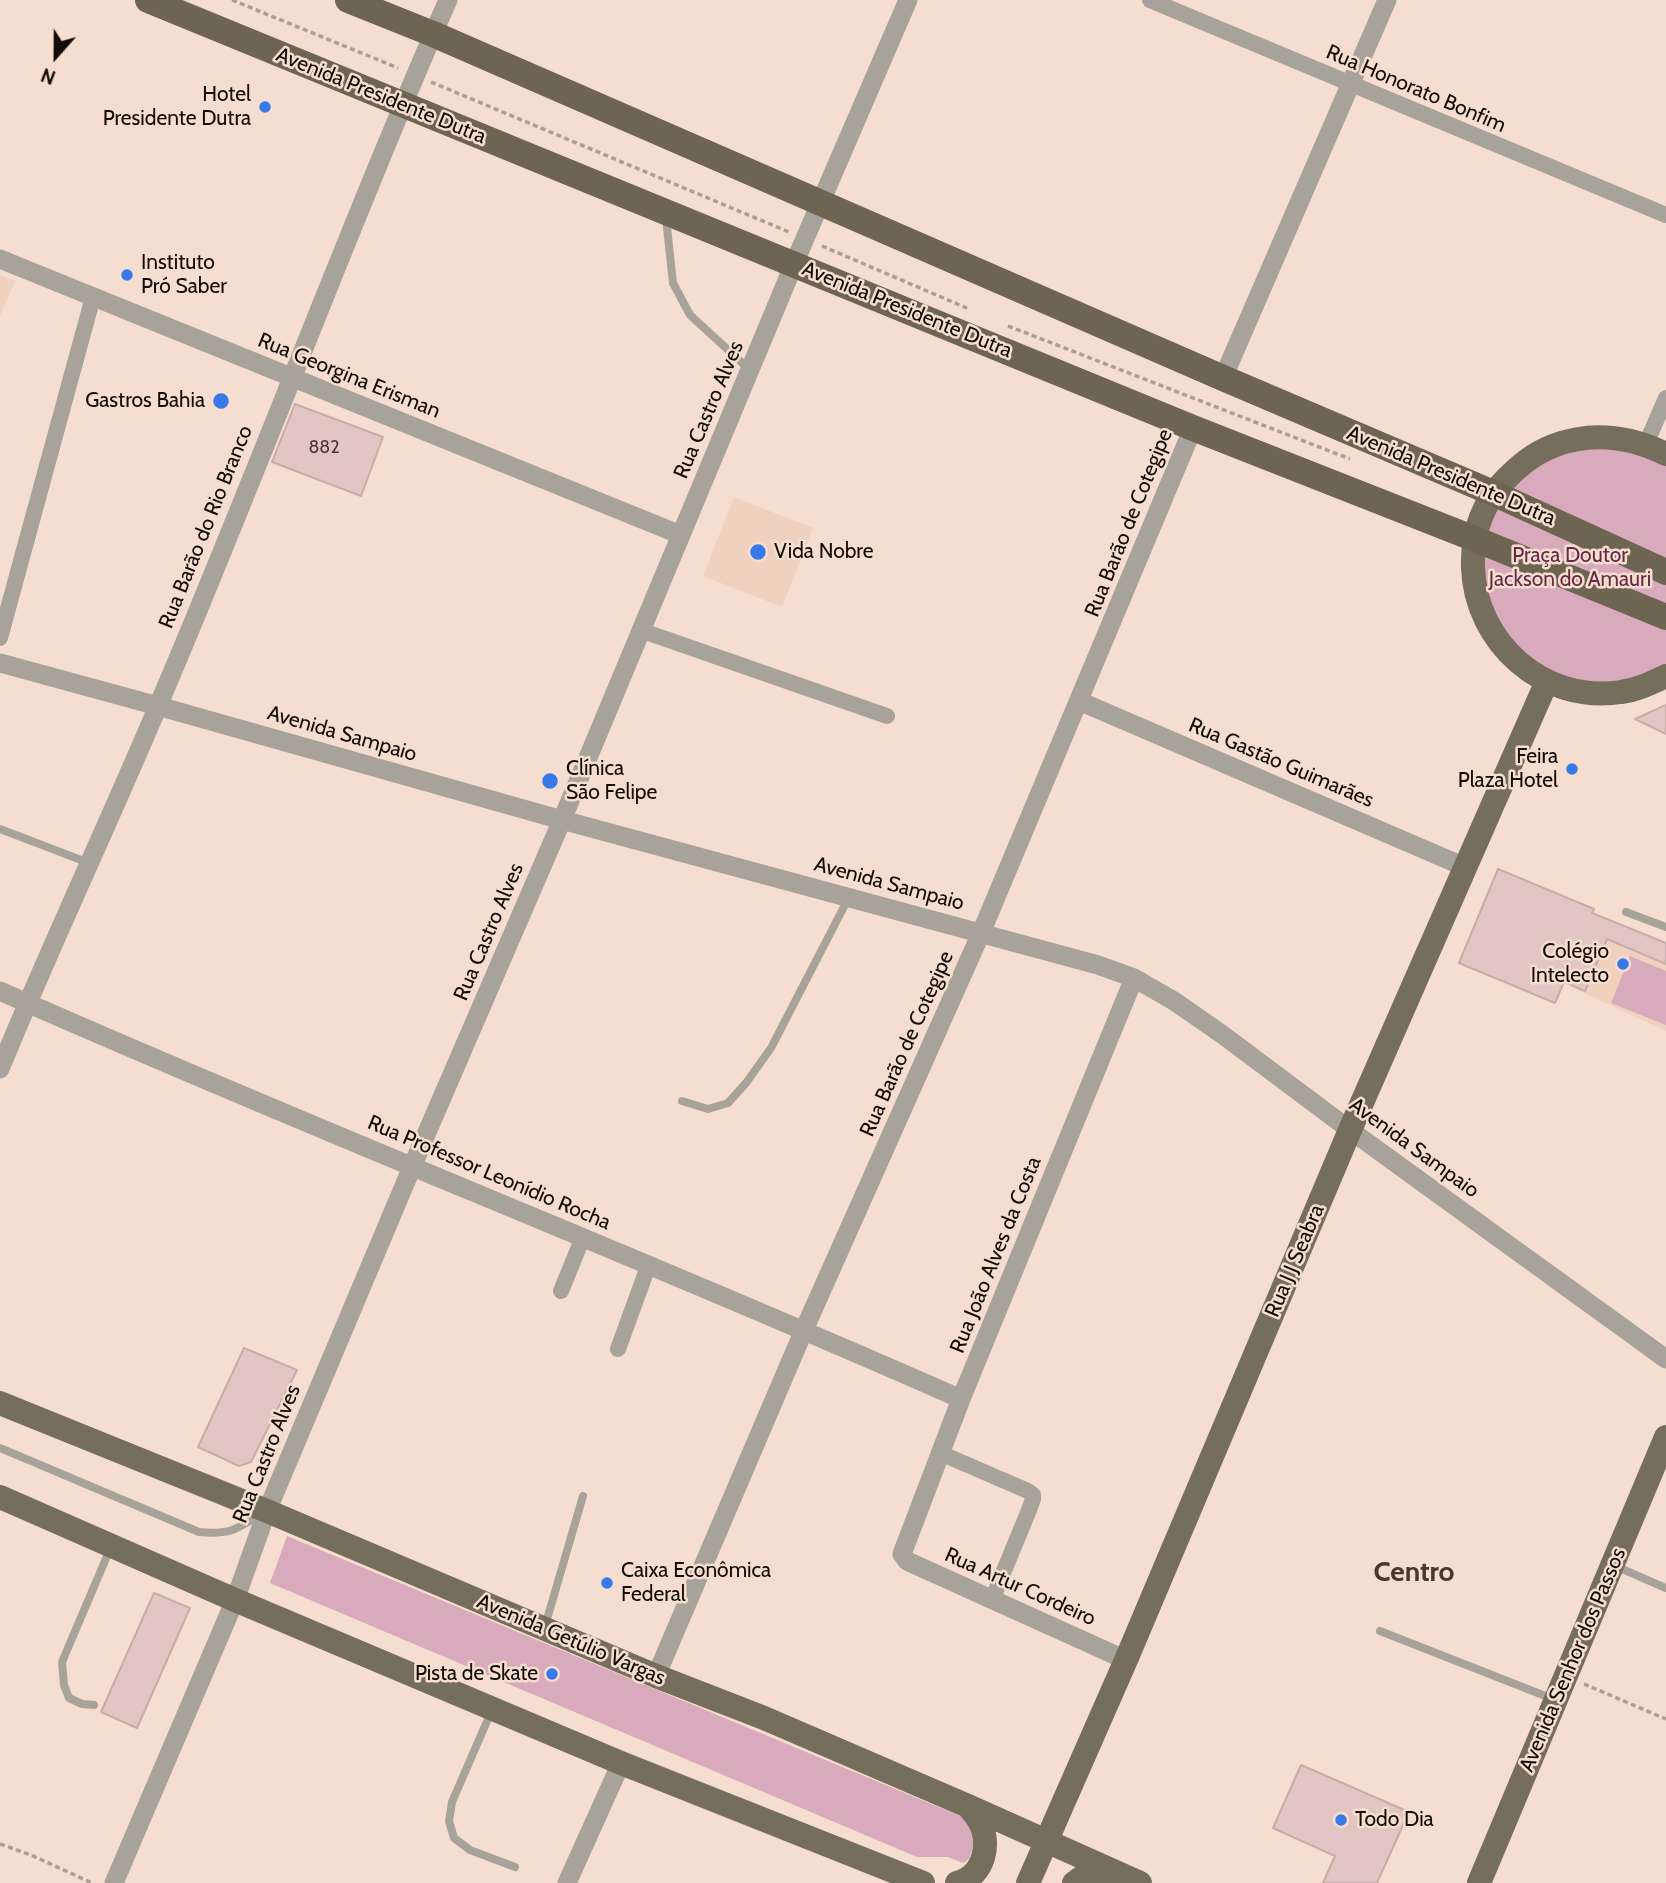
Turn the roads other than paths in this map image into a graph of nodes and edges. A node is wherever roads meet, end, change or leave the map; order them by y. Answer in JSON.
{"nodes":[{"id":1,"x":148,"y":0,"type":"edge"},
{"id":2,"x":348,"y":0,"type":"edge"},
{"id":3,"x":448,"y":0,"type":"edge"},
{"id":4,"x":908,"y":0,"type":"edge"},
{"id":5,"x":1150,"y":0,"type":"edge"},
{"id":6,"x":1387,"y":0,"type":"edge"},
{"id":7,"x":433,"y":34,"type":"junction"},
{"id":8,"x":1350,"y":84,"type":"junction"},
{"id":9,"x":403,"y":106,"type":"junction"},
{"id":10,"x":821,"y":202,"type":"junction"},
{"id":11,"x":666,"y":212,"type":"junction"},
{"id":12,"x":1666,"y":215,"type":"edge"},
{"id":13,"x":0,"y":259,"type":"edge"},
{"id":14,"x":794,"y":264,"type":"junction"},
{"id":15,"x":93,"y":298,"type":"junction"},
{"id":16,"x":750,"y":370,"type":"junction"},
{"id":17,"x":292,"y":378,"type":"junction"},
{"id":18,"x":1223,"y":378,"type":"junction"},
{"id":19,"x":1666,"y":398,"type":"edge"},
{"id":20,"x":1193,"y":428,"type":"junction"},
{"id":21,"x":1656,"y":449,"type":"edge"},
{"id":22,"x":1493,"y":493,"type":"junction"},
{"id":23,"x":681,"y":535,"type":"junction"},
{"id":24,"x":1475,"y":539,"type":"junction"},
{"id":25,"x":1666,"y":572,"type":"edge"},
{"id":26,"x":1666,"y":617,"type":"edge"},
{"id":27,"x":640,"y":630,"type":"junction"},
{"id":28,"x":0,"y":638,"type":"edge"},
{"id":29,"x":0,"y":663,"type":"edge"},
{"id":30,"x":1666,"y":676,"type":"edge"},
{"id":31,"x":1546,"y":681,"type":"junction"},
{"id":32,"x":1079,"y":701,"type":"junction"},
{"id":33,"x":159,"y":706,"type":"junction"},
{"id":34,"x":887,"y":716,"type":"dead end"},
{"id":35,"x":562,"y":820,"type":"junction"},
{"id":36,"x":0,"y":829,"type":"edge"},
{"id":37,"x":89,"y":863,"type":"junction"},
{"id":38,"x":1465,"y":867,"type":"junction"},
{"id":39,"x":849,"y":897,"type":"junction"},
{"id":40,"x":1626,"y":912,"type":"dead end"},
{"id":41,"x":1666,"y":927,"type":"edge"},
{"id":42,"x":981,"y":933,"type":"junction"},
{"id":43,"x":1134,"y":978,"type":"junction"},
{"id":44,"x":0,"y":991,"type":"edge"},
{"id":45,"x":27,"y":1003,"type":"junction"},
{"id":46,"x":0,"y":1069,"type":"edge"},
{"id":47,"x":682,"y":1101,"type":"dead end"},
{"id":48,"x":1350,"y":1130,"type":"junction"},
{"id":49,"x":412,"y":1167,"type":"junction"},
{"id":50,"x":583,"y":1237,"type":"junction"},
{"id":51,"x":649,"y":1264,"type":"junction"},
{"id":52,"x":561,"y":1291,"type":"dead end"},
{"id":53,"x":804,"y":1330,"type":"junction"},
{"id":54,"x":618,"y":1349,"type":"dead end"},
{"id":55,"x":1666,"y":1359,"type":"edge"},
{"id":56,"x":961,"y":1399,"type":"junction"},
{"id":57,"x":0,"y":1403,"type":"edge"},
{"id":58,"x":1666,"y":1437,"type":"edge"},
{"id":59,"x":0,"y":1448,"type":"edge"},
{"id":60,"x":940,"y":1453,"type":"junction"},
{"id":61,"x":583,"y":1496,"type":"dead end"},
{"id":62,"x":0,"y":1497,"type":"edge"},
{"id":63,"x":267,"y":1511,"type":"junction"},
{"id":64,"x":111,"y":1546,"type":"junction"},
{"id":65,"x":902,"y":1550,"type":"joint"},
{"id":66,"x":1612,"y":1565,"type":"junction"},
{"id":67,"x":1666,"y":1588,"type":"edge"},
{"id":68,"x":235,"y":1600,"type":"junction"},
{"id":69,"x":992,"y":1600,"type":"junction"},
{"id":70,"x":544,"y":1628,"type":"junction"},
{"id":71,"x":1380,"y":1631,"type":"dead end"},
{"id":72,"x":1126,"y":1660,"type":"junction"},
{"id":73,"x":656,"y":1676,"type":"junction"},
{"id":74,"x":1556,"y":1700,"type":"junction"},
{"id":75,"x":94,"y":1705,"type":"dead end"},
{"id":76,"x":492,"y":1709,"type":"junction"},
{"id":77,"x":621,"y":1763,"type":"junction"},
{"id":78,"x":968,"y":1806,"type":"junction"},
{"id":79,"x":1046,"y":1841,"type":"junction"},
{"id":80,"x":515,"y":1867,"type":"dead end"},
{"id":81,"x":1133,"y":1880,"type":"edge"},
{"id":82,"x":114,"y":1883,"type":"edge"},
{"id":83,"x":567,"y":1883,"type":"edge"},
{"id":84,"x":923,"y":1883,"type":"edge"},
{"id":85,"x":957,"y":1883,"type":"edge"},
{"id":86,"x":1028,"y":1883,"type":"edge"},
{"id":87,"x":1074,"y":1883,"type":"edge"},
{"id":88,"x":1479,"y":1883,"type":"edge"}],
"edges":[{"from":1,"to":9,"type":"highway","name":"Avenida Presidente Dutra"},
{"from":2,"to":7,"type":"highway","name":"Avenida Presidente Dutra"},
{"from":3,"to":7,"type":"street","name":"Rua Barão do Rio Branco"},
{"from":4,"to":10,"type":"street","name":"Rua Castro Alves"},
{"from":5,"to":8,"type":"street","name":"Rua Honorato Bonfim"},
{"from":6,"to":8,"type":"street"},
{"from":7,"to":9,"type":"street","name":"Rua Barão do Rio Branco"},
{"from":7,"to":10,"type":"highway","name":"Avenida Presidente Dutra"},
{"from":8,"to":12,"type":"street","name":"Rua Honorato Bonfim"},
{"from":8,"to":18,"type":"street"},
{"from":9,"to":11,"type":"highway","name":"Avenida Presidente Dutra"},
{"from":9,"to":17,"type":"street","name":"Rua Barão do Rio Branco"},
{"from":10,"to":14,"type":"street","name":"Rua Castro Alves"},
{"from":10,"to":18,"type":"highway","name":"Avenida Presidente Dutra"},
{"from":11,"to":14,"type":"highway","name":"Avenida Presidente Dutra"},
{"from":11,"to":16,"type":"lane"},
{"from":13,"to":15,"type":"street","name":"Rua Georgina Erisman"},
{"from":14,"to":16,"type":"street","name":"Rua Castro Alves"},
{"from":14,"to":20,"type":"highway","name":"Avenida Presidente Dutra"},
{"from":15,"to":17,"type":"street","name":"Rua Georgina Erisman"},
{"from":15,"to":28,"type":"street"},
{"from":16,"to":23,"type":"street","name":"Rua Castro Alves"},
{"from":17,"to":23,"type":"street","name":"Rua Georgina Erisman"},
{"from":17,"to":33,"type":"street","name":"Rua Barão do Rio Branco"},
{"from":18,"to":22,"type":"highway","name":"Avenida Presidente Dutra"},
{"from":19,"to":21,"type":"street"},
{"from":20,"to":24,"type":"highway","name":"Avenida Presidente Dutra"},
{"from":20,"to":32,"type":"street","name":"Rua Barão de Cotegipe"},
{"from":21,"to":22,"type":"main road"},
{"from":22,"to":24,"type":"main road"},
{"from":22,"to":25,"type":"highway","name":"Avenida Presidente Dutra"},
{"from":23,"to":27,"type":"street","name":"Rua Castro Alves"},
{"from":24,"to":26,"type":"highway","name":"Avenida Presidente Dutra"},
{"from":24,"to":31,"type":"main road"},
{"from":27,"to":34,"type":"street"},
{"from":27,"to":35,"type":"street","name":"Rua Castro Alves"},
{"from":29,"to":33,"type":"street","name":"Avenida Sampaio"},
{"from":30,"to":31,"type":"main road"},
{"from":31,"to":38,"type":"main road","name":"Rua J J Seabra"},
{"from":32,"to":38,"type":"street","name":"Rua Gastão Guimarães"},
{"from":32,"to":42,"type":"street","name":"Rua Barão de Cotegipe"},
{"from":33,"to":35,"type":"street","name":"Avenida Sampaio"},
{"from":33,"to":37,"type":"street","name":"Rua Barão do Rio Branco"},
{"from":35,"to":39,"type":"street","name":"Avenida Sampaio"},
{"from":35,"to":49,"type":"street","name":"Rua Castro Alves"},
{"from":36,"to":37,"type":"lane"},
{"from":37,"to":45,"type":"street","name":"Rua Barão do Rio Branco"},
{"from":38,"to":48,"type":"main road","name":"Rua J J Seabra"},
{"from":39,"to":42,"type":"street","name":"Avenida Sampaio"},
{"from":39,"to":47,"type":"lane"},
{"from":40,"to":41,"type":"lane"},
{"from":42,"to":43,"type":"street","name":"Avenida Sampaio"},
{"from":42,"to":53,"type":"street","name":"Rua Barão de Cotegipe"},
{"from":43,"to":48,"type":"street","name":"Avenida Sampaio"},
{"from":43,"to":56,"type":"street","name":"Rua João Alves da Costa"},
{"from":44,"to":45,"type":"street","name":"Rua Professor Leonídio Rocha"},
{"from":45,"to":46,"type":"street","name":"Rua Barão do Rio Branco"},
{"from":45,"to":49,"type":"street","name":"Rua Professor Leonídio Rocha"},
{"from":48,"to":55,"type":"street","name":"Avenida Sampaio"},
{"from":48,"to":72,"type":"main road","name":"Rua J J Seabra"},
{"from":49,"to":50,"type":"street","name":"Rua Professor Leonídio Rocha"},
{"from":49,"to":63,"type":"street","name":"Rua Castro Alves"},
{"from":50,"to":51,"type":"street","name":"Rua Professor Leonídio Rocha"},
{"from":50,"to":52,"type":"street"},
{"from":51,"to":53,"type":"street","name":"Rua Professor Leonídio Rocha"},
{"from":51,"to":54,"type":"street"},
{"from":53,"to":56,"type":"street","name":"Rua Professor Leonídio Rocha"},
{"from":53,"to":73,"type":"street","name":"Rua Barão de Cotegipe"},
{"from":56,"to":60,"type":"street","name":"Rua João Alves da Costa"},
{"from":57,"to":63,"type":"main road","name":"Avenida Getúlio Vargas"},
{"from":58,"to":66,"type":"main road","name":"Avenida Senhor dos Passos"},
{"from":59,"to":63,"type":"lane"},
{"from":60,"to":65,"type":"street","name":"Rua João Alves da Costa"},
{"from":60,"to":69,"type":"street"},
{"from":61,"to":70,"type":"lane"},
{"from":62,"to":64,"type":"main road"},
{"from":63,"to":68,"type":"street","name":"Rua Castro Alves"},
{"from":63,"to":70,"type":"main road","name":"Avenida Getúlio Vargas"},
{"from":64,"to":68,"type":"main road"},
{"from":64,"to":75,"type":"lane"},
{"from":65,"to":69,"type":"street","name":"Rua Artur Cordeiro"},
{"from":66,"to":67,"type":"lane"},
{"from":66,"to":74,"type":"main road","name":"Avenida Senhor dos Passos"},
{"from":68,"to":76,"type":"main road"},
{"from":68,"to":82,"type":"street","name":"Rua Castro Alves"},
{"from":69,"to":72,"type":"street","name":"Rua Artur Cordeiro"},
{"from":70,"to":73,"type":"main road","name":"Avenida Getúlio Vargas"},
{"from":71,"to":74,"type":"lane"},
{"from":72,"to":79,"type":"main road","name":"Rua J J Seabra"},
{"from":73,"to":78,"type":"main road","name":"Avenida Getúlio Vargas"},
{"from":74,"to":88,"type":"main road","name":"Avenida Senhor dos Passos"},
{"from":76,"to":77,"type":"main road"},
{"from":76,"to":80,"type":"lane"},
{"from":77,"to":83,"type":"street"},
{"from":77,"to":84,"type":"main road"},
{"from":78,"to":79,"type":"main road","name":"Avenida Getúlio Vargas"},
{"from":78,"to":85,"type":"main road"},
{"from":79,"to":81,"type":"main road","name":"Avenida Getúlio Vargas"},
{"from":79,"to":86,"type":"main road","name":"Rua J J Seabra"},
{"from":81,"to":87,"type":"main road"}]}
